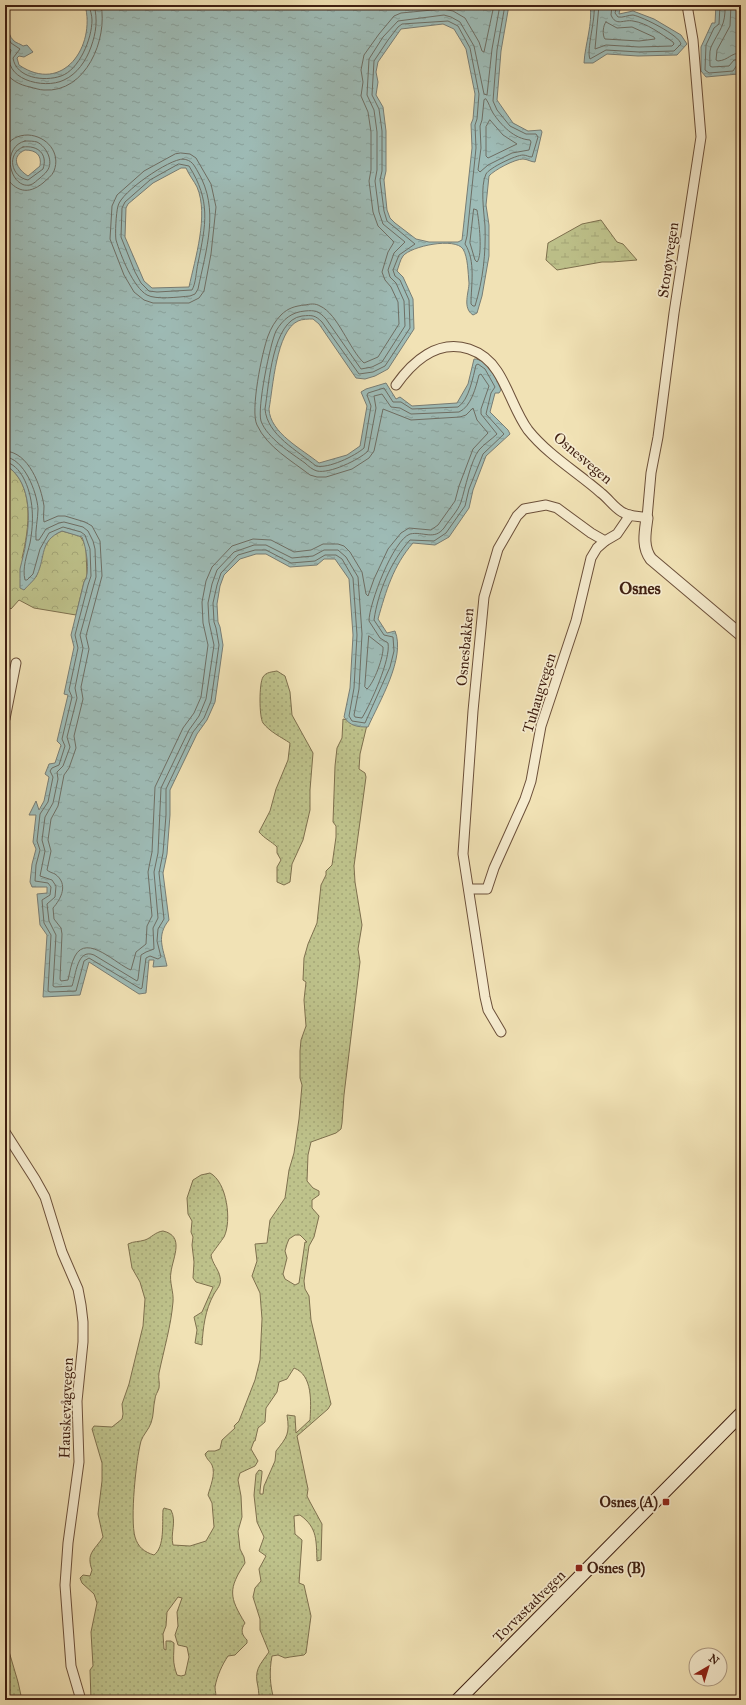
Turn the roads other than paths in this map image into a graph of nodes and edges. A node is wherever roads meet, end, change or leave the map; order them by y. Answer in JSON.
{"nodes":[{"id":1,"x":687,"y":5,"type":"edge"},
{"id":2,"x":396,"y":385,"type":"dead end"},
{"id":3,"x":630,"y":515,"type":"junction"},
{"id":4,"x":647,"y":518,"type":"junction"},
{"id":5,"x":605,"y":541,"type":"junction"},
{"id":6,"x":741,"y":635,"type":"edge"},
{"id":7,"x":16,"y":663,"type":"dead end"},
{"id":8,"x":5,"y":719,"type":"edge"},
{"id":9,"x":469,"y":889,"type":"junction"},
{"id":10,"x":501,"y":1032,"type":"dead end"},
{"id":11,"x":5,"y":1132,"type":"edge"},
{"id":12,"x":741,"y":1414,"type":"edge"},
{"id":13,"x":81,"y":1700,"type":"edge"},
{"id":14,"x":458,"y":1700,"type":"edge"}],
"edges":[{"from":1,"to":4,"type":"street","name":"Storøyvegen"},
{"from":2,"to":3,"type":"street","name":"Osnesvegen"},
{"from":3,"to":4,"type":"street","name":"Osnesvegen"},
{"from":3,"to":5,"type":"street","name":"Tuhaugvegen"},
{"from":4,"to":6,"type":"street"},
{"from":5,"to":9,"type":"street","name":"Tuhaugvegen"},
{"from":5,"to":9,"type":"street","name":"Osnesbakken"},
{"from":7,"to":8,"type":"street"},
{"from":9,"to":10,"type":"street","name":"Osnesbakken"},
{"from":11,"to":13,"type":"street","name":"Hauskevågvegen"},
{"from":12,"to":14,"type":"main road","name":"Torvastadvegen"}]}
